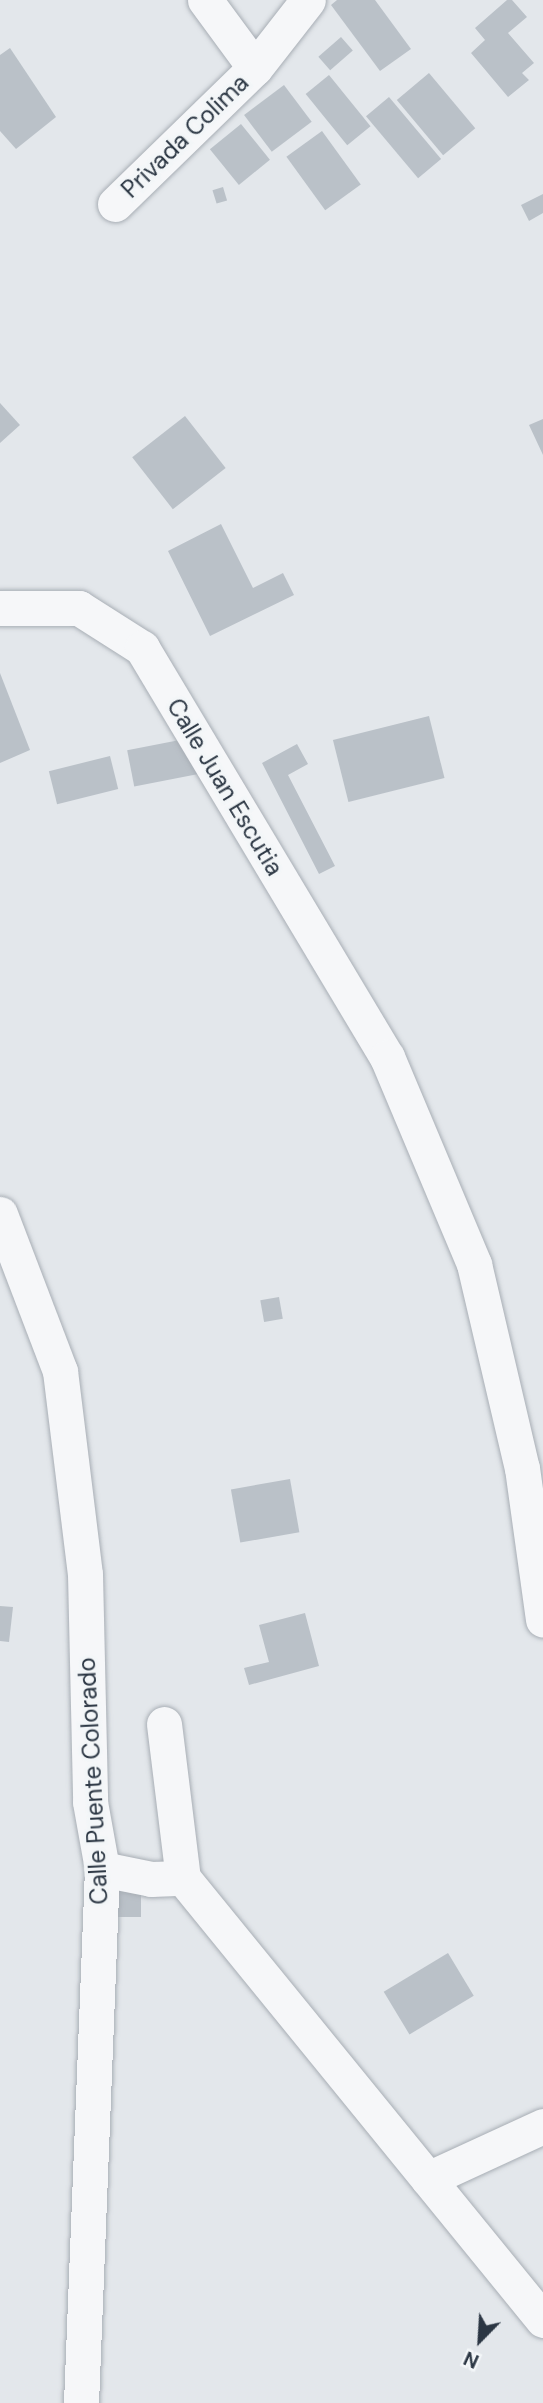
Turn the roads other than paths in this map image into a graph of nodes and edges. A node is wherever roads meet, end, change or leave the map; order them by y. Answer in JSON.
{"nodes":[{"id":1,"x":205,"y":0,"type":"edge"},
{"id":2,"x":308,"y":0,"type":"edge"},
{"id":3,"x":255,"y":68,"type":"junction"},
{"id":4,"x":115,"y":204,"type":"dead end"},
{"id":5,"x":0,"y":608,"type":"edge"},
{"id":6,"x":0,"y":1214,"type":"edge"},
{"id":7,"x":543,"y":1620,"type":"edge"},
{"id":8,"x":164,"y":1724,"type":"dead end"},
{"id":9,"x":102,"y":1869,"type":"junction"},
{"id":10,"x":183,"y":1878,"type":"junction"},
{"id":11,"x":543,"y":2126,"type":"edge"},
{"id":12,"x":428,"y":2179,"type":"junction"},
{"id":13,"x":543,"y":2320,"type":"edge"},
{"id":14,"x":81,"y":2403,"type":"edge"}],
"edges":[{"from":1,"to":3,"type":"street"},
{"from":2,"to":3,"type":"street","name":"Privada Colima"},
{"from":3,"to":4,"type":"street","name":"Privada Colima"},
{"from":5,"to":7,"type":"street","name":"Calle Juan Escutia"},
{"from":6,"to":9,"type":"street","name":"Calle Puente Colorado"},
{"from":8,"to":10,"type":"street"},
{"from":9,"to":10,"type":"street"},
{"from":9,"to":14,"type":"street","name":"Calle Puente Colorado"},
{"from":10,"to":12,"type":"street"},
{"from":11,"to":12,"type":"street"},
{"from":12,"to":13,"type":"street"}]}
